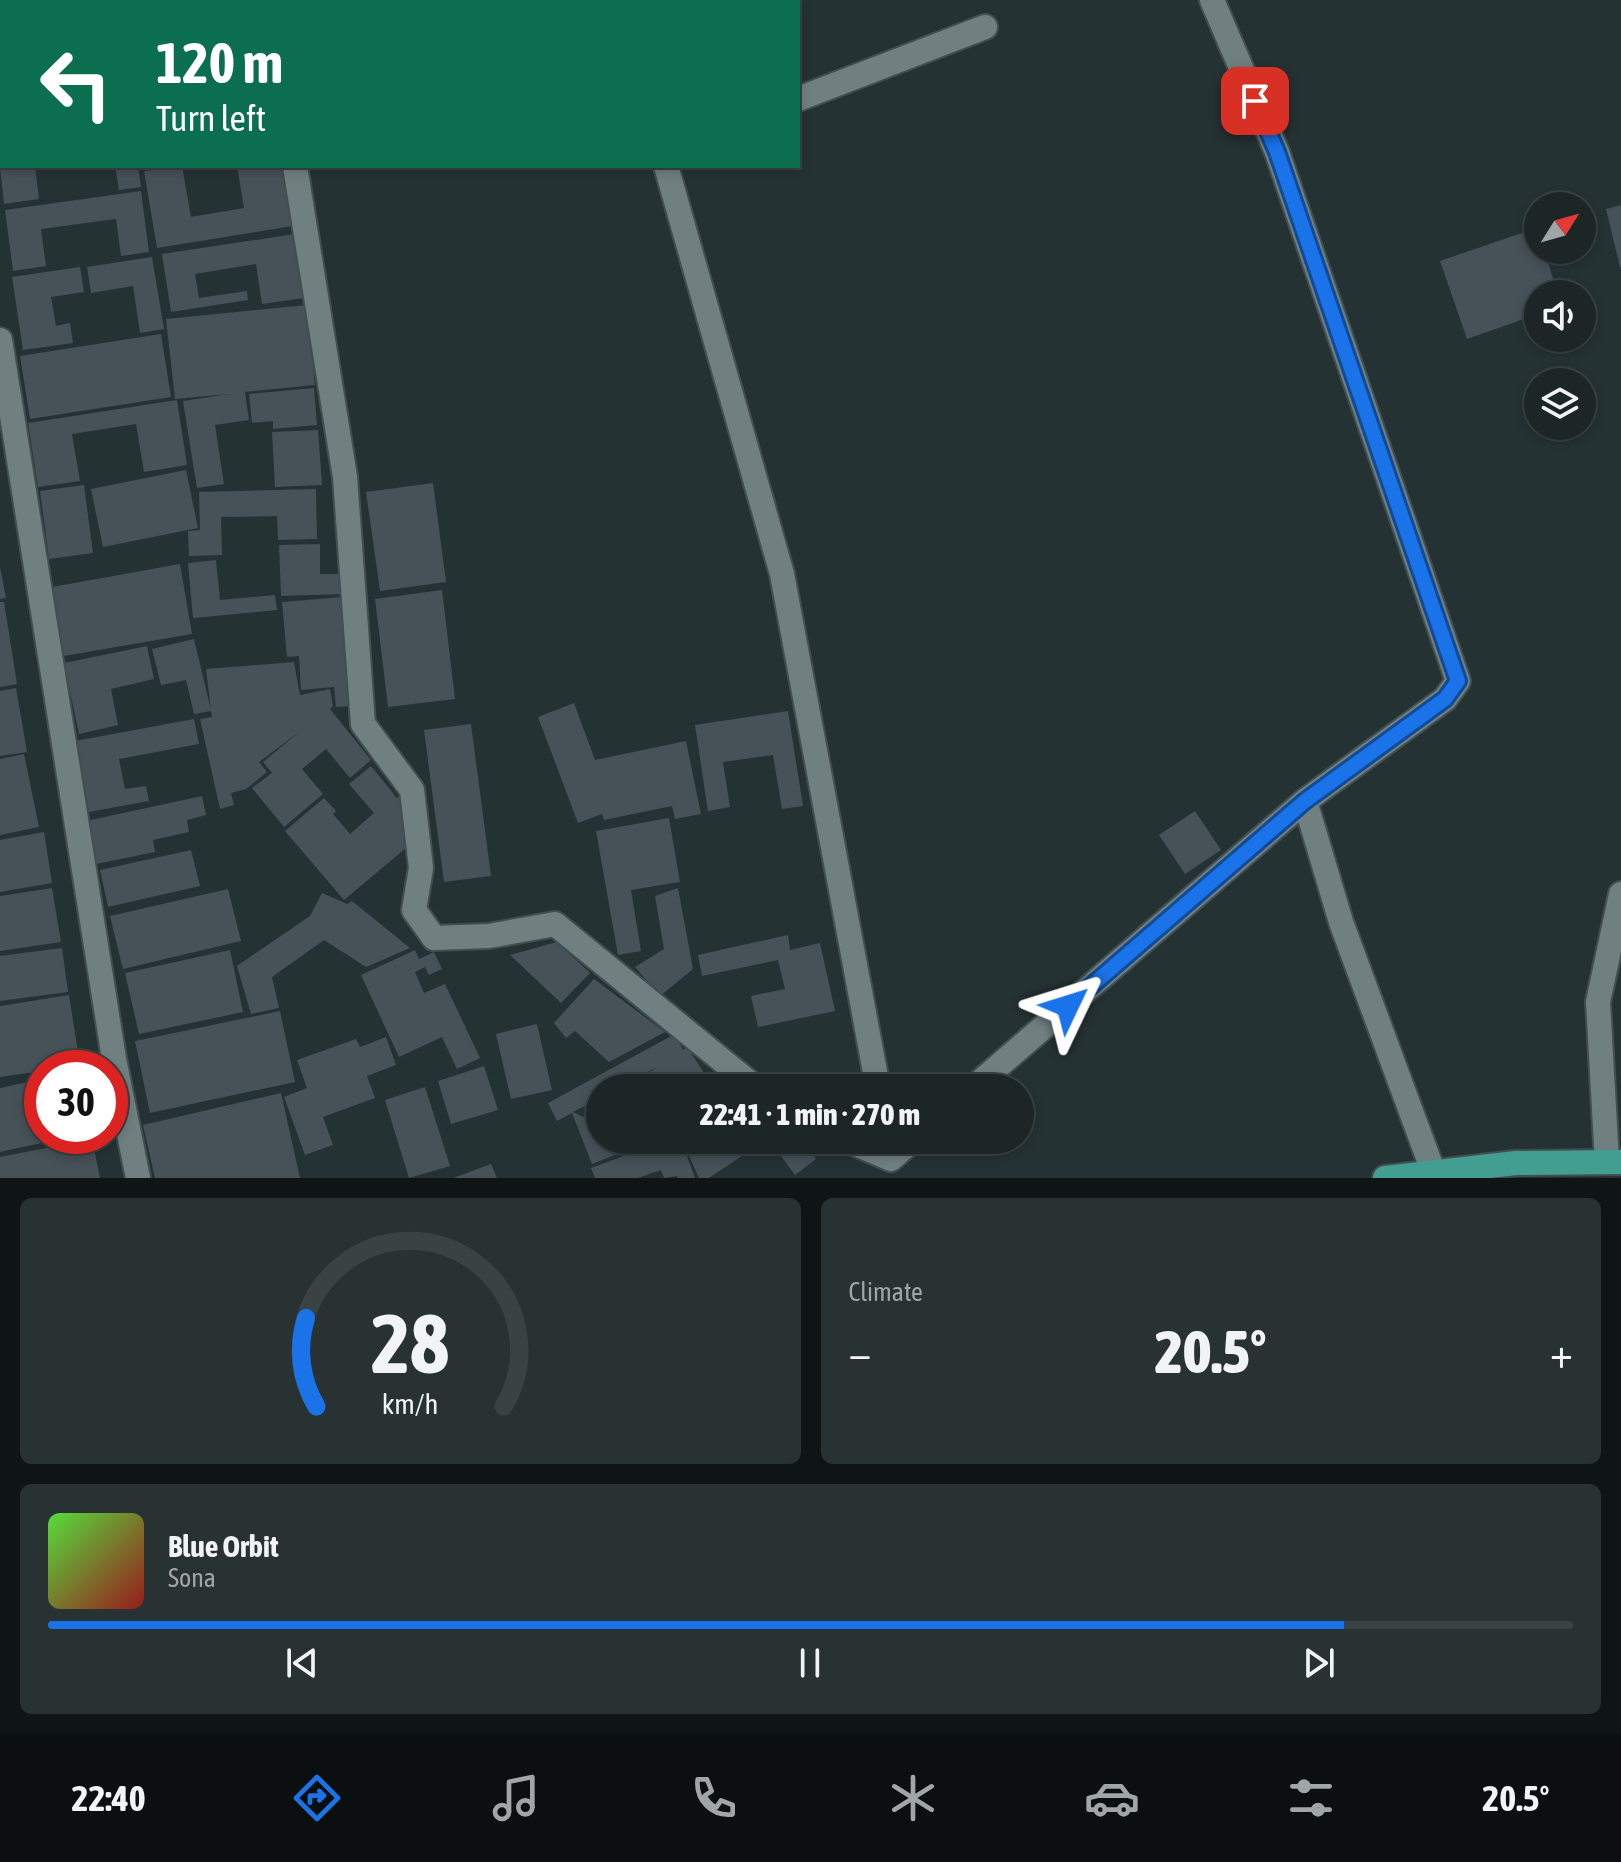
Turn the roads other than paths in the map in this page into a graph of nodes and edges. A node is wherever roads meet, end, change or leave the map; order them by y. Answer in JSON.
{"nodes":[{"id":1,"x":1212,"y":0,"type":"edge"},
{"id":2,"x":985,"y":27,"type":"dead end"},
{"id":3,"x":800,"y":98,"type":"edge"},
{"id":4,"x":295,"y":168,"type":"edge"},
{"id":5,"x":667,"y":168,"type":"edge"},
{"id":6,"x":0,"y":340,"type":"edge"},
{"id":7,"x":1305,"y":801,"type":"junction"},
{"id":8,"x":1621,"y":894,"type":"edge"},
{"id":9,"x":739,"y":1074,"type":"edge"},
{"id":10,"x":875,"y":1074,"type":"edge"},
{"id":11,"x":989,"y":1074,"type":"edge"},
{"id":12,"x":1614,"y":1162,"type":"edge"},
{"id":13,"x":1433,"y":1171,"type":"junction"},
{"id":14,"x":1518,"y":1171,"type":"edge"},
{"id":15,"x":138,"y":1178,"type":"edge"},
{"id":16,"x":1385,"y":1178,"type":"edge"}],
"edges":[{"from":1,"to":7,"type":"street"},
{"from":2,"to":3,"type":"street"},
{"from":4,"to":9,"type":"street"},
{"from":5,"to":10,"type":"street"},
{"from":6,"to":15,"type":"street"},
{"from":7,"to":11,"type":"street"},
{"from":7,"to":13,"type":"street"},
{"from":8,"to":12,"type":"street"},
{"from":12,"to":14,"type":"main road"},
{"from":13,"to":14,"type":"main road"},
{"from":13,"to":16,"type":"main road"}]}
